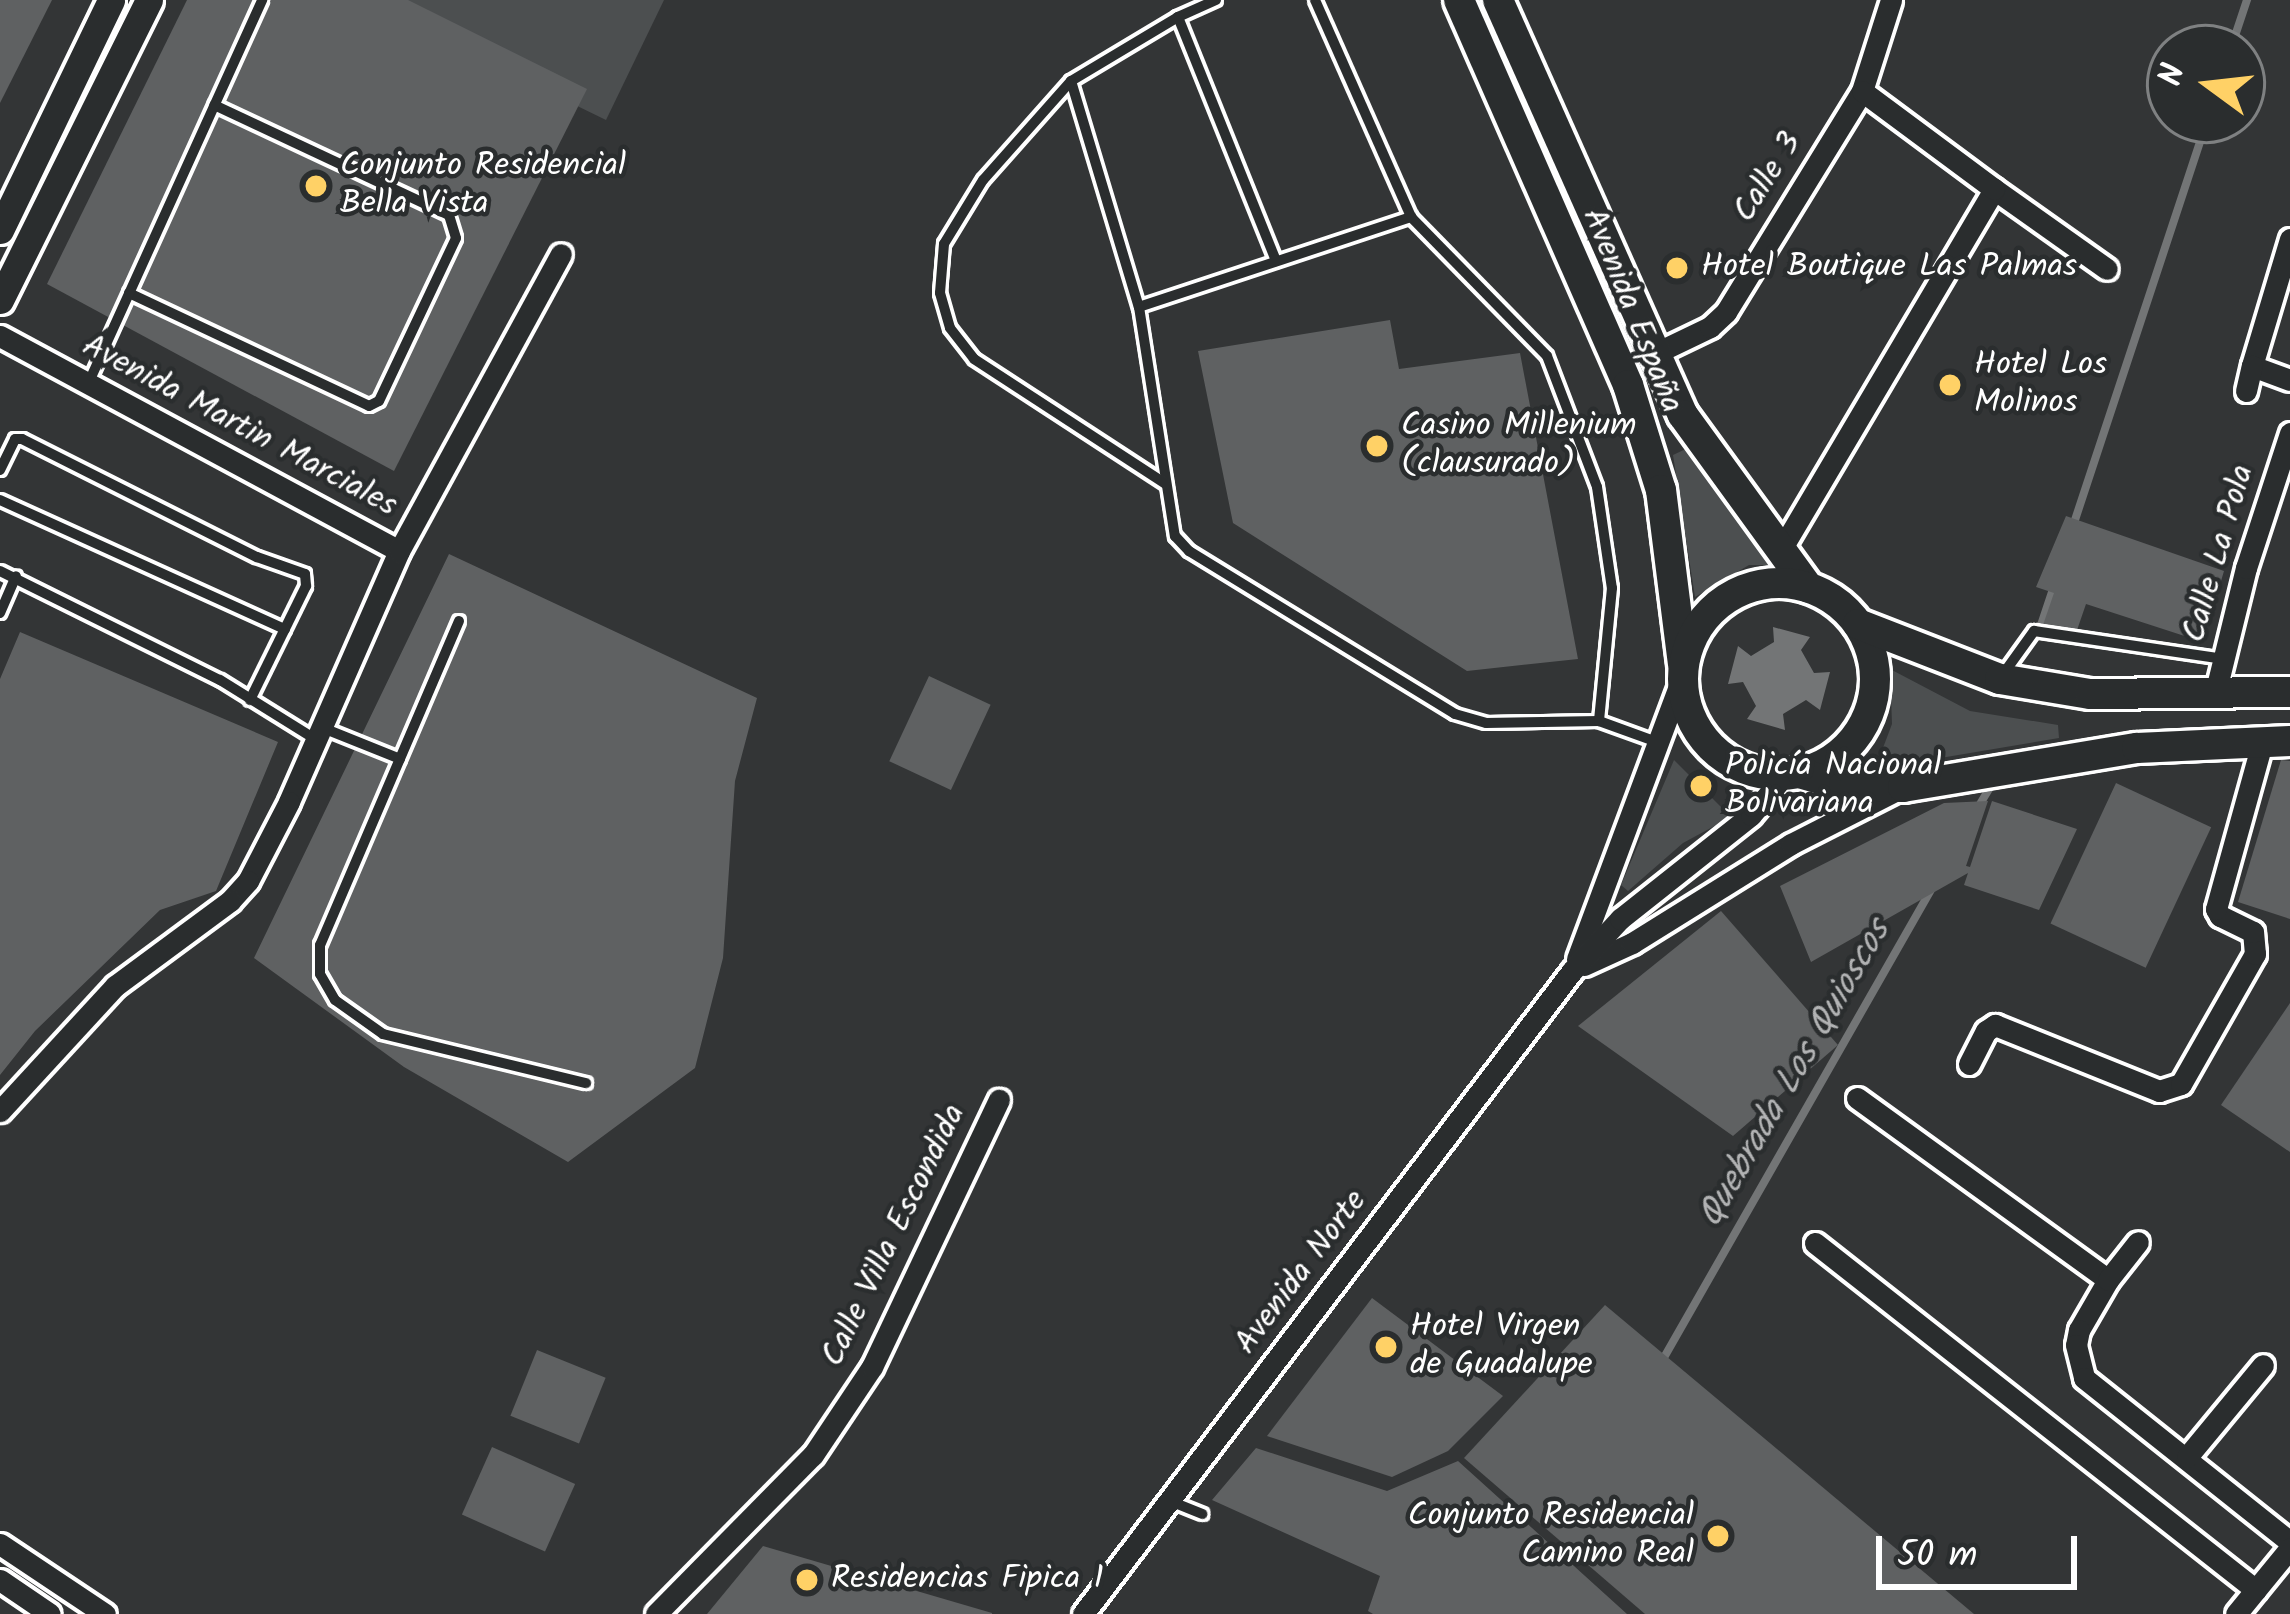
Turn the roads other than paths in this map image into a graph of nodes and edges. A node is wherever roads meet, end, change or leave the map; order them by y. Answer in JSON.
{"nodes":[{"id":1,"x":111,"y":0,"type":"edge"},
{"id":2,"x":149,"y":0,"type":"edge"},
{"id":3,"x":262,"y":0,"type":"edge"},
{"id":4,"x":1216,"y":0,"type":"edge"},
{"id":5,"x":1316,"y":0,"type":"edge"},
{"id":6,"x":1459,"y":0,"type":"edge"},
{"id":7,"x":1498,"y":0,"type":"edge"},
{"id":8,"x":1891,"y":0,"type":"edge"},
{"id":9,"x":1178,"y":17,"type":"junction"},
{"id":10,"x":1071,"y":81,"type":"junction"},
{"id":11,"x":1862,"y":91,"type":"junction"},
{"id":12,"x":214,"y":105,"type":"junction"},
{"id":13,"x":1994,"y":189,"type":"junction"},
{"id":14,"x":1411,"y":217,"type":"junction"},
{"id":15,"x":0,"y":230,"type":"edge"},
{"id":16,"x":2290,"y":239,"type":"edge"},
{"id":17,"x":561,"y":254,"type":"dead end"},
{"id":18,"x":1276,"y":261,"type":"junction"},
{"id":19,"x":2107,"y":269,"type":"dead end"},
{"id":20,"x":129,"y":293,"type":"junction"},
{"id":21,"x":0,"y":300,"type":"edge"},
{"id":22,"x":1139,"y":307,"type":"junction"},
{"id":23,"x":0,"y":336,"type":"edge"},
{"id":24,"x":1655,"y":353,"type":"junction"},
{"id":25,"x":2252,"y":366,"type":"junction"},
{"id":26,"x":2290,"y":380,"type":"edge"},
{"id":27,"x":88,"y":384,"type":"junction"},
{"id":28,"x":2246,"y":391,"type":"dead end"},
{"id":29,"x":2290,"y":434,"type":"edge"},
{"id":30,"x":0,"y":470,"type":"edge"},
{"id":31,"x":1166,"y":484,"type":"junction"},
{"id":32,"x":0,"y":500,"type":"edge"},
{"id":33,"x":1782,"y":548,"type":"junction"},
{"id":34,"x":399,"y":551,"type":"junction"},
{"id":35,"x":0,"y":571,"type":"edge"},
{"id":36,"x":16,"y":576,"type":"junction"},
{"id":37,"x":1808,"y":587,"type":"junction"},
{"id":38,"x":0,"y":613,"type":"edge"},
{"id":39,"x":459,"y":621,"type":"dead end"},
{"id":40,"x":1858,"y":624,"type":"junction"},
{"id":41,"x":286,"y":629,"type":"junction"},
{"id":42,"x":2224,"y":659,"type":"junction"},
{"id":43,"x":1683,"y":671,"type":"junction"},
{"id":44,"x":2000,"y":679,"type":"junction"},
{"id":45,"x":2290,"y":692,"type":"edge"},
{"id":46,"x":2215,"y":694,"type":"junction"},
{"id":47,"x":250,"y":700,"type":"junction"},
{"id":48,"x":1599,"y":721,"type":"junction"},
{"id":49,"x":318,"y":733,"type":"junction"},
{"id":50,"x":2276,"y":741,"type":"edge"},
{"id":51,"x":1657,"y":742,"type":"junction"},
{"id":52,"x":400,"y":759,"type":"junction"},
{"id":53,"x":1794,"y":775,"type":"junction"},
{"id":54,"x":1903,"y":787,"type":"junction"},
{"id":55,"x":1572,"y":970,"type":"junction"},
{"id":56,"x":1970,"y":1064,"type":"dead end"},
{"id":57,"x":586,"y":1083,"type":"dead end"},
{"id":58,"x":1857,"y":1098,"type":"dead end"},
{"id":59,"x":999,"y":1100,"type":"dead end"},
{"id":60,"x":0,"y":1111,"type":"edge"},
{"id":61,"x":2138,"y":1241,"type":"dead end"},
{"id":62,"x":1815,"y":1243,"type":"dead end"},
{"id":63,"x":2108,"y":1280,"type":"junction"},
{"id":64,"x":2263,"y":1365,"type":"dead end"},
{"id":65,"x":2187,"y":1457,"type":"junction"},
{"id":66,"x":1170,"y":1502,"type":"junction"},
{"id":67,"x":1204,"y":1514,"type":"dead end"},
{"id":68,"x":0,"y":1544,"type":"edge"},
{"id":69,"x":2290,"y":1545,"type":"edge"},
{"id":70,"x":0,"y":1580,"type":"edge"},
{"id":71,"x":2256,"y":1590,"type":"junction"},
{"id":72,"x":50,"y":1614,"type":"edge"},
{"id":73,"x":105,"y":1614,"type":"edge"},
{"id":74,"x":656,"y":1614,"type":"edge"},
{"id":75,"x":1083,"y":1614,"type":"edge"},
{"id":76,"x":2236,"y":1614,"type":"edge"}],
"edges":[{"from":1,"to":15,"type":"street"},
{"from":2,"to":21,"type":"street"},
{"from":3,"to":12,"type":"lane"},
{"from":4,"to":9,"type":"lane"},
{"from":5,"to":14,"type":"lane"},
{"from":6,"to":43,"type":"main road","name":"Avenida España"},
{"from":7,"to":24,"type":"main road","name":"Avenida España"},
{"from":8,"to":11,"type":"street","name":"Calle 3"},
{"from":9,"to":10,"type":"lane"},
{"from":9,"to":18,"type":"lane"},
{"from":10,"to":22,"type":"lane"},
{"from":10,"to":31,"type":"lane"},
{"from":11,"to":13,"type":"street"},
{"from":11,"to":24,"type":"street","name":"Calle 3"},
{"from":12,"to":20,"type":"lane"},
{"from":12,"to":20,"type":"lane"},
{"from":13,"to":19,"type":"street"},
{"from":13,"to":33,"type":"street"},
{"from":14,"to":18,"type":"lane"},
{"from":14,"to":48,"type":"lane"},
{"from":16,"to":25,"type":"street"},
{"from":17,"to":34,"type":"street"},
{"from":18,"to":22,"type":"lane"},
{"from":20,"to":27,"type":"lane"},
{"from":22,"to":31,"type":"lane"},
{"from":23,"to":27,"type":"street","name":"Avenida Martin Marciales"},
{"from":24,"to":33,"type":"main road","name":"Avenida España"},
{"from":25,"to":26,"type":"street"},
{"from":25,"to":28,"type":"street"},
{"from":27,"to":34,"type":"street","name":"Avenida Martin Marciales"},
{"from":29,"to":42,"type":"street","name":"Calle La Pola"},
{"from":30,"to":41,"type":"lane"},
{"from":31,"to":48,"type":"lane"},
{"from":32,"to":41,"type":"lane"},
{"from":33,"to":37,"type":"main road","name":"Avenida España"},
{"from":34,"to":49,"type":"street","name":"Avenida Martin Marciales"},
{"from":35,"to":36,"type":"lane"},
{"from":36,"to":38,"type":"lane"},
{"from":36,"to":47,"type":"lane"},
{"from":37,"to":40,"type":"main road"},
{"from":37,"to":43,"type":"main road"},
{"from":39,"to":52,"type":"lane"},
{"from":40,"to":44,"type":"main road"},
{"from":40,"to":53,"type":"main road"},
{"from":41,"to":47,"type":"lane"},
{"from":42,"to":44,"type":"lane"},
{"from":42,"to":46,"type":"street","name":"Calle La Pola"},
{"from":43,"to":51,"type":"street","name":"Avenida Norte"},
{"from":43,"to":53,"type":"main road"},
{"from":44,"to":46,"type":"main road"},
{"from":45,"to":46,"type":"main road"},
{"from":47,"to":49,"type":"lane"},
{"from":48,"to":51,"type":"lane"},
{"from":49,"to":52,"type":"lane"},
{"from":49,"to":60,"type":"street","name":"Avenida Martin Marciales"},
{"from":50,"to":54,"type":"main road"},
{"from":50,"to":56,"type":"street"},
{"from":51,"to":55,"type":"street","name":"Avenida Norte"},
{"from":52,"to":57,"type":"lane"},
{"from":53,"to":54,"type":"main road"},
{"from":53,"to":55,"type":"street","name":"Avenida Norte"},
{"from":54,"to":55,"type":"street"},
{"from":55,"to":66,"type":"street","name":"Avenida Norte"},
{"from":58,"to":63,"type":"street"},
{"from":59,"to":74,"type":"street","name":"Calle Villa Escondida"},
{"from":61,"to":63,"type":"street"},
{"from":62,"to":71,"type":"street"},
{"from":63,"to":65,"type":"street"},
{"from":64,"to":65,"type":"street"},
{"from":65,"to":69,"type":"street"},
{"from":66,"to":67,"type":"lane"},
{"from":66,"to":75,"type":"street","name":"Avenida Norte"},
{"from":68,"to":73,"type":"street"},
{"from":69,"to":71,"type":"street"},
{"from":70,"to":72,"type":"street"},
{"from":71,"to":76,"type":"street"}]}
